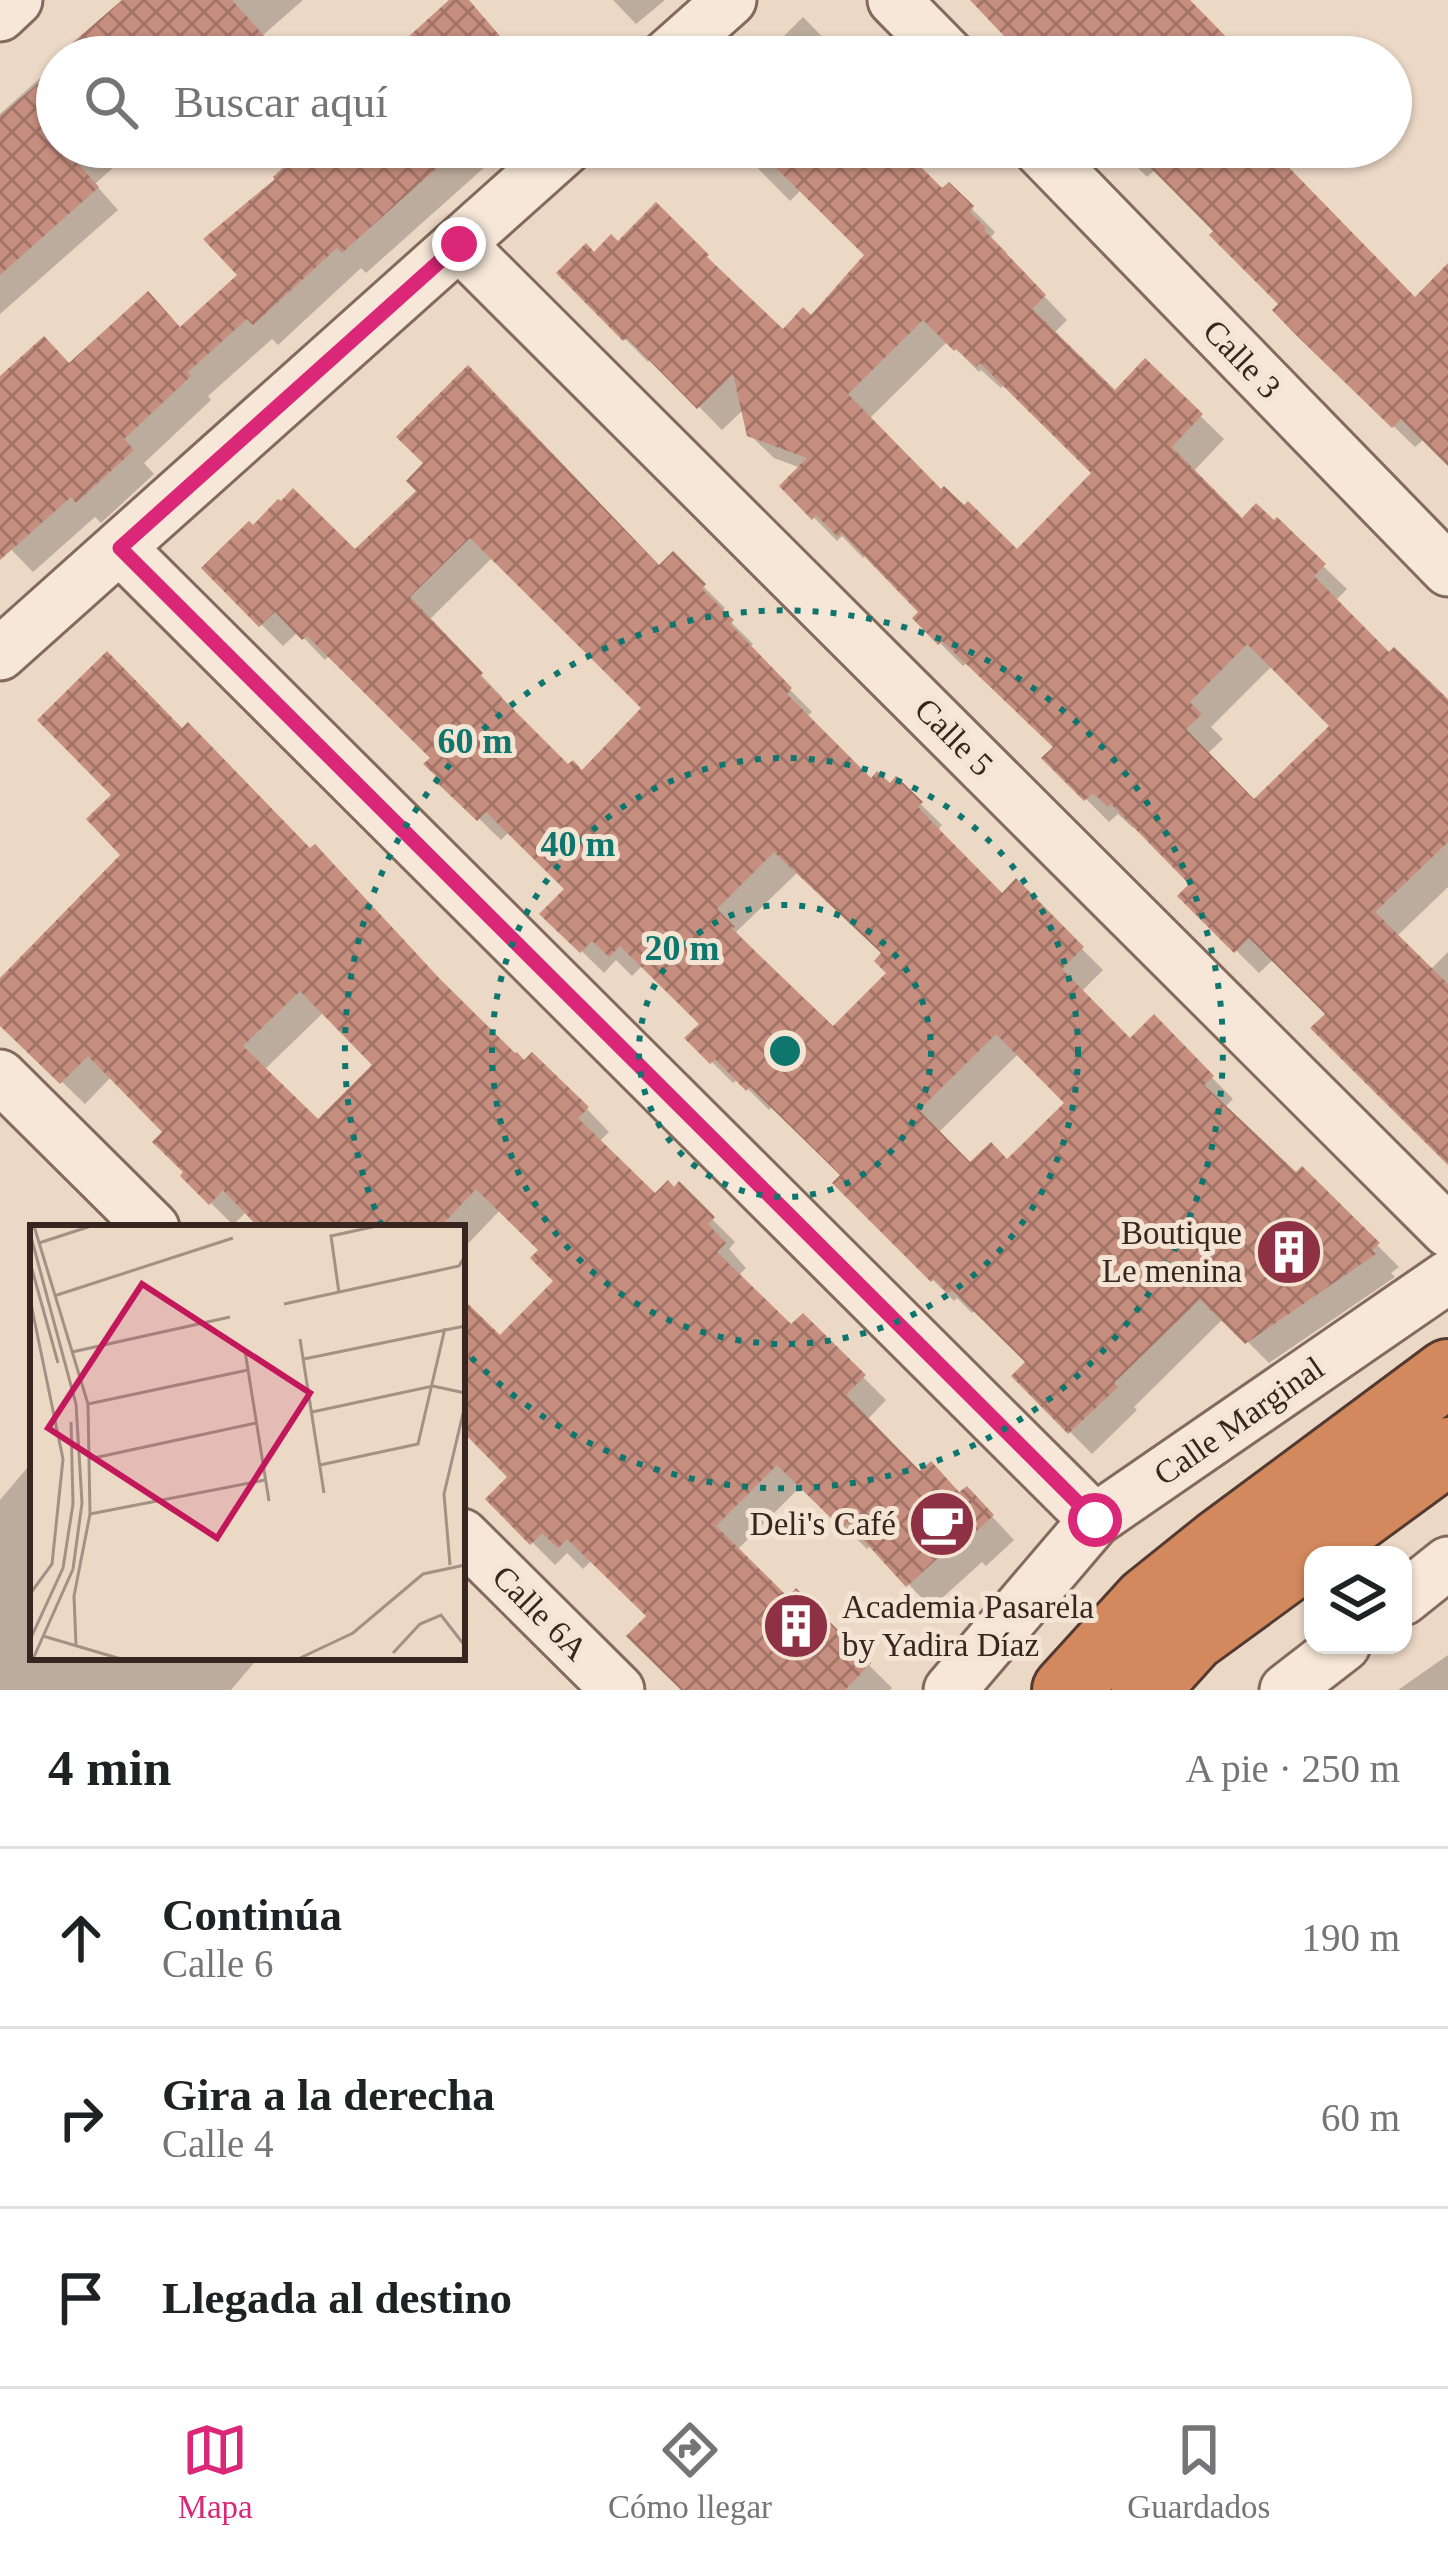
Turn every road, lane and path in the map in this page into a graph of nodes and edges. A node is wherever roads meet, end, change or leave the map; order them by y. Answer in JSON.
{"nodes":[{"id":1,"x":16,"y":0,"type":"edge"},
{"id":2,"x":730,"y":0,"type":"edge"},
{"id":3,"x":894,"y":0,"type":"edge"},
{"id":4,"x":0,"y":14,"type":"edge"},
{"id":5,"x":690,"y":36,"type":"edge"},
{"id":6,"x":929,"y":36,"type":"edge"},
{"id":7,"x":543,"y":168,"type":"edge"},
{"id":8,"x":1057,"y":168,"type":"edge"},
{"id":9,"x":459,"y":244,"type":"junction"},
{"id":10,"x":120,"y":548,"type":"junction"},
{"id":11,"x":1448,"y":571,"type":"edge"},
{"id":12,"x":0,"y":654,"type":"edge"},
{"id":13,"x":0,"y":1076,"type":"edge"},
{"id":14,"x":150,"y":1225,"type":"edge"},
{"id":15,"x":1448,"y":1231,"type":"edge"},
{"id":16,"x":1448,"y":1277,"type":"edge"},
{"id":17,"x":1448,"y":1373,"type":"edge"},
{"id":18,"x":1448,"y":1451,"type":"edge"},
{"id":19,"x":1095,"y":1520,"type":"junction"},
{"id":20,"x":465,"y":1538,"type":"edge"},
{"id":21,"x":1448,"y":1563,"type":"edge"},
{"id":22,"x":1412,"y":1592,"type":"edge"},
{"id":23,"x":1332,"y":1654,"type":"edge"},
{"id":24,"x":618,"y":1690,"type":"edge"},
{"id":25,"x":950,"y":1690,"type":"edge"},
{"id":26,"x":1066,"y":1690,"type":"edge"},
{"id":27,"x":1144,"y":1690,"type":"edge"},
{"id":28,"x":1286,"y":1690,"type":"edge"}],
"edges":[{"from":1,"to":4,"type":"street"},
{"from":2,"to":5,"type":"street"},
{"from":3,"to":6,"type":"street"},
{"from":7,"to":9,"type":"street"},
{"from":8,"to":11,"type":"street","name":"Calle 3"},
{"from":9,"to":10,"type":"street"},
{"from":9,"to":15,"type":"street","name":"Calle 5"},
{"from":10,"to":12,"type":"street"},
{"from":10,"to":19,"type":"street"},
{"from":13,"to":14,"type":"street"},
{"from":16,"to":19,"type":"street","name":"Calle Marginal"},
{"from":17,"to":26,"type":"highway"},
{"from":18,"to":27,"type":"highway"},
{"from":19,"to":25,"type":"street","name":"Calle Marginal"},
{"from":20,"to":24,"type":"street","name":"Calle 6A"},
{"from":21,"to":22,"type":"street"},
{"from":23,"to":28,"type":"street"}]}
